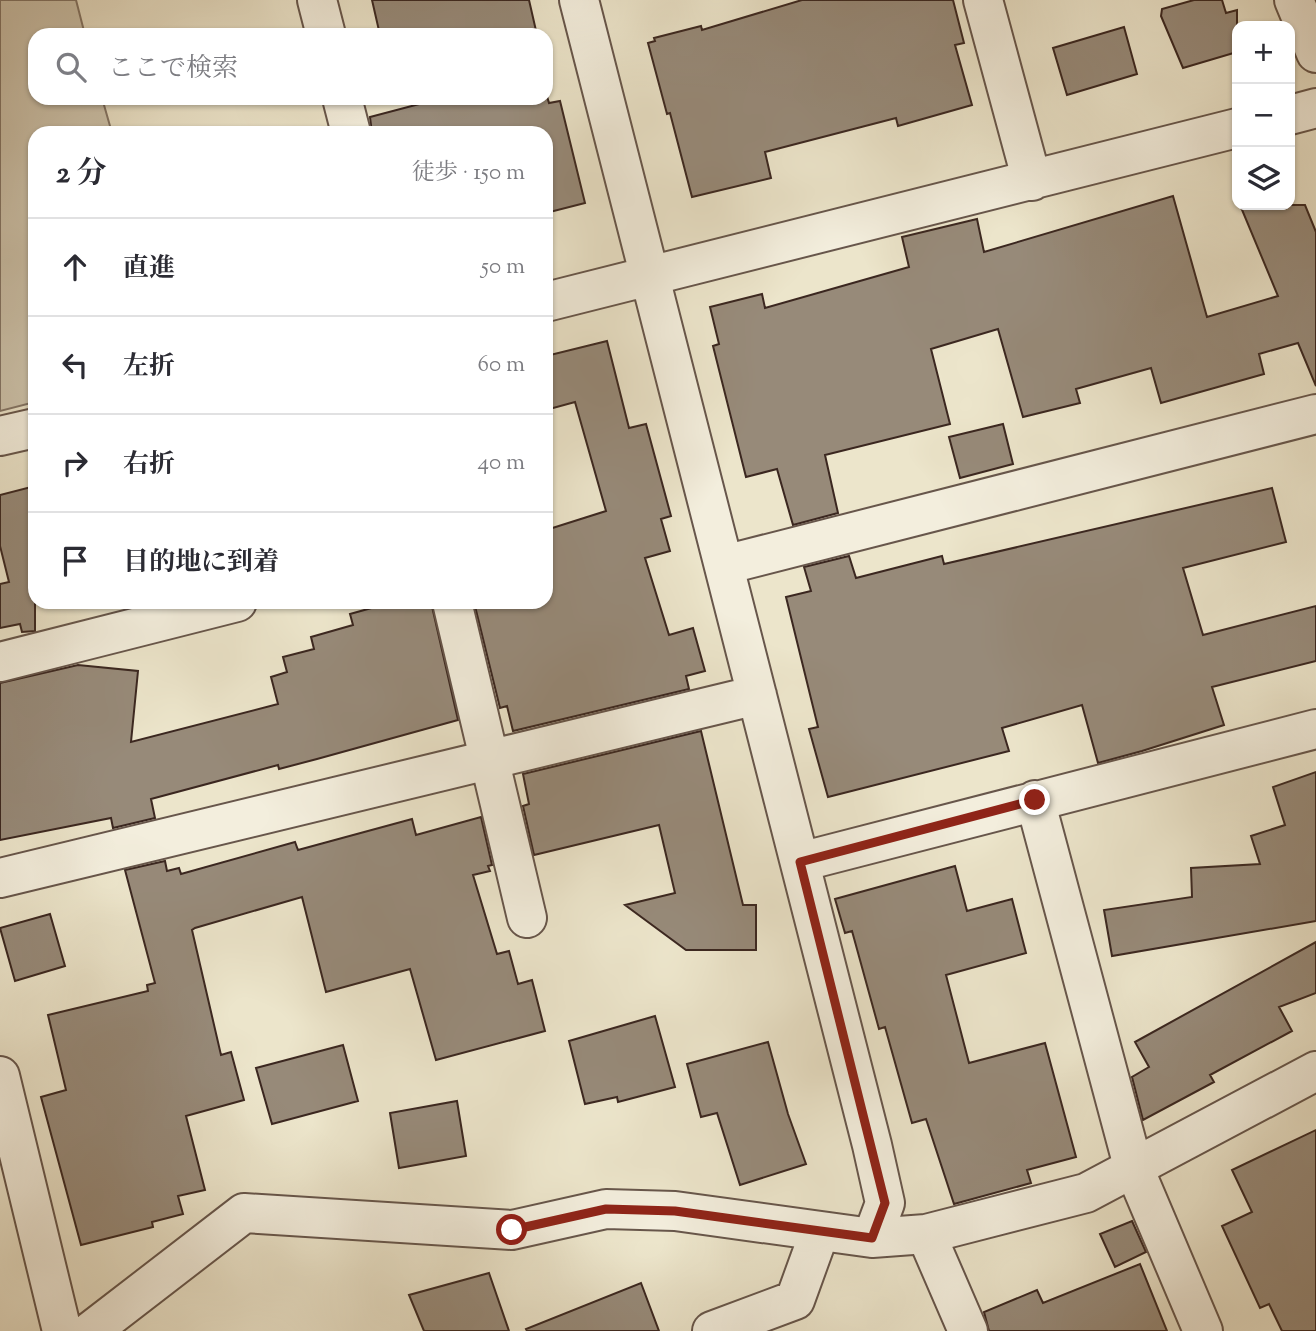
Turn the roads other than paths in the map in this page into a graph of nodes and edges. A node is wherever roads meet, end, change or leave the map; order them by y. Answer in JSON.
{"nodes":[{"id":1,"x":317,"y":0,"type":"edge"},
{"id":2,"x":579,"y":0,"type":"edge"},
{"id":3,"x":983,"y":0,"type":"edge"},
{"id":4,"x":1294,"y":0,"type":"edge"},
{"id":5,"x":324,"y":28,"type":"edge"},
{"id":6,"x":1316,"y":53,"type":"edge"},
{"id":7,"x":344,"y":105,"type":"edge"},
{"id":8,"x":1316,"y":108,"type":"edge"},
{"id":9,"x":1295,"y":114,"type":"edge"},
{"id":10,"x":349,"y":126,"type":"edge"},
{"id":11,"x":1232,"y":129,"type":"edge"},
{"id":12,"x":1032,"y":181,"type":"junction"},
{"id":13,"x":649,"y":275,"type":"junction"},
{"id":14,"x":553,"y":300,"type":"edge"},
{"id":15,"x":1316,"y":414,"type":"edge"},
{"id":16,"x":28,"y":430,"type":"edge"},
{"id":17,"x":0,"y":436,"type":"edge"},
{"id":18,"x":724,"y":565,"type":"junction"},
{"id":19,"x":209,"y":609,"type":"edge"},
{"id":20,"x":454,"y":609,"type":"edge"},
{"id":21,"x":0,"y":662,"type":"edge"},
{"id":22,"x":757,"y":695,"type":"junction"},
{"id":23,"x":1316,"y":729,"type":"edge"},
{"id":24,"x":490,"y":759,"type":"junction"},
{"id":25,"x":1035,"y":800,"type":"junction"},
{"id":26,"x":800,"y":862,"type":"junction"},
{"id":27,"x":0,"y":878,"type":"edge"},
{"id":28,"x":527,"y":918,"type":"dead end"},
{"id":29,"x":1316,"y":1071,"type":"edge"},
{"id":30,"x":0,"y":1076,"type":"edge"},
{"id":31,"x":1133,"y":1166,"type":"junction"},
{"id":32,"x":820,"y":1231,"type":"junction"},
{"id":33,"x":926,"y":1234,"type":"junction"},
{"id":34,"x":872,"y":1238,"type":"junction"},
{"id":35,"x":730,"y":1328,"type":"edge"},
{"id":36,"x":62,"y":1331,"type":"edge"},
{"id":37,"x":91,"y":1331,"type":"edge"},
{"id":38,"x":968,"y":1331,"type":"edge"},
{"id":39,"x":1203,"y":1331,"type":"edge"}],
"edges":[{"from":1,"to":5,"type":"street"},
{"from":2,"to":13,"type":"street"},
{"from":3,"to":12,"type":"street"},
{"from":4,"to":6,"type":"street"},
{"from":7,"to":10,"type":"street"},
{"from":8,"to":9,"type":"street"},
{"from":11,"to":12,"type":"street"},
{"from":12,"to":13,"type":"street"},
{"from":13,"to":14,"type":"street"},
{"from":13,"to":18,"type":"street"},
{"from":15,"to":18,"type":"street"},
{"from":16,"to":17,"type":"street"},
{"from":18,"to":22,"type":"street"},
{"from":19,"to":21,"type":"street"},
{"from":20,"to":24,"type":"street"},
{"from":22,"to":24,"type":"street"},
{"from":22,"to":26,"type":"street"},
{"from":23,"to":25,"type":"street"},
{"from":24,"to":27,"type":"street"},
{"from":24,"to":28,"type":"street"},
{"from":25,"to":26,"type":"street"},
{"from":25,"to":31,"type":"street"},
{"from":26,"to":34,"type":"street"},
{"from":29,"to":31,"type":"street"},
{"from":30,"to":36,"type":"street"},
{"from":31,"to":33,"type":"street"},
{"from":31,"to":39,"type":"street"},
{"from":32,"to":34,"type":"street"},
{"from":32,"to":35,"type":"street"},
{"from":32,"to":37,"type":"street"},
{"from":33,"to":34,"type":"street"},
{"from":33,"to":38,"type":"street"}]}
